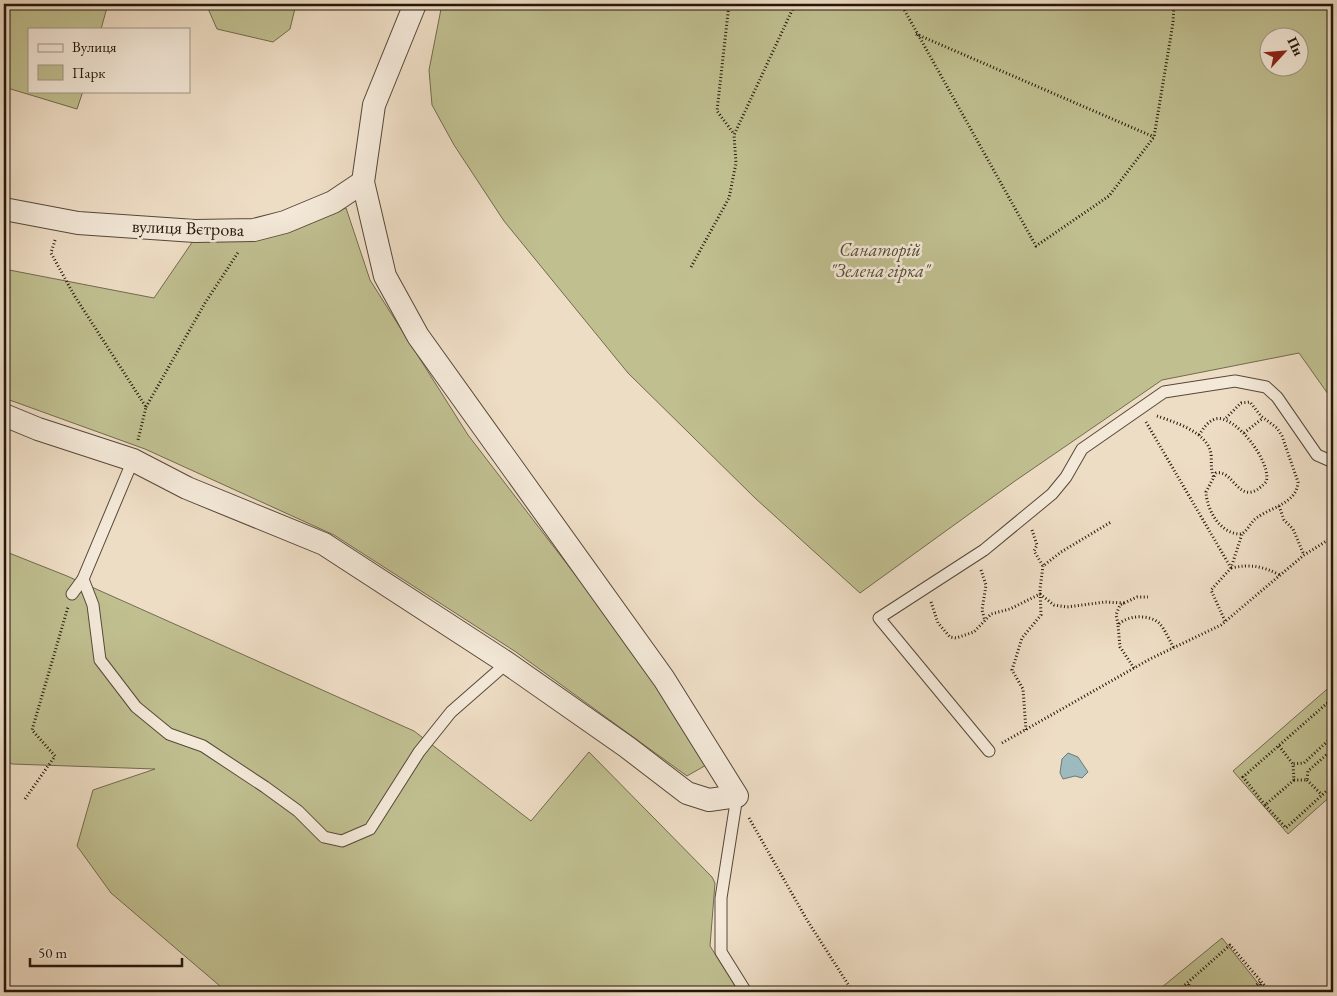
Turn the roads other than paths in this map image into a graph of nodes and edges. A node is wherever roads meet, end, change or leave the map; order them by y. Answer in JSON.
{"nodes":[{"id":1,"x":415,"y":4,"type":"edge"},
{"id":2,"x":363,"y":182,"type":"junction"},
{"id":3,"x":4,"y":210,"type":"edge"},
{"id":4,"x":4,"y":415,"type":"edge"},
{"id":5,"x":133,"y":460,"type":"junction"},
{"id":6,"x":1333,"y":462,"type":"edge"},
{"id":7,"x":83,"y":579,"type":"junction"},
{"id":8,"x":72,"y":594,"type":"road end"},
{"id":9,"x":507,"y":663,"type":"junction"},
{"id":10,"x":989,"y":751,"type":"road end"},
{"id":11,"x":737,"y":796,"type":"junction"},
{"id":12,"x":746,"y":992,"type":"edge"}],
"edges":[{"from":1,"to":2,"type":"street"},
{"from":2,"to":3,"type":"street","name":"вулиця Вєтрова"},
{"from":2,"to":11,"type":"street"},
{"from":4,"to":5,"type":"street"},
{"from":5,"to":7,"type":"lane"},
{"from":5,"to":9,"type":"street"},
{"from":6,"to":10,"type":"lane"},
{"from":7,"to":8,"type":"lane"},
{"from":7,"to":9,"type":"lane"},
{"from":9,"to":11,"type":"street"},
{"from":11,"to":12,"type":"lane"}]}
